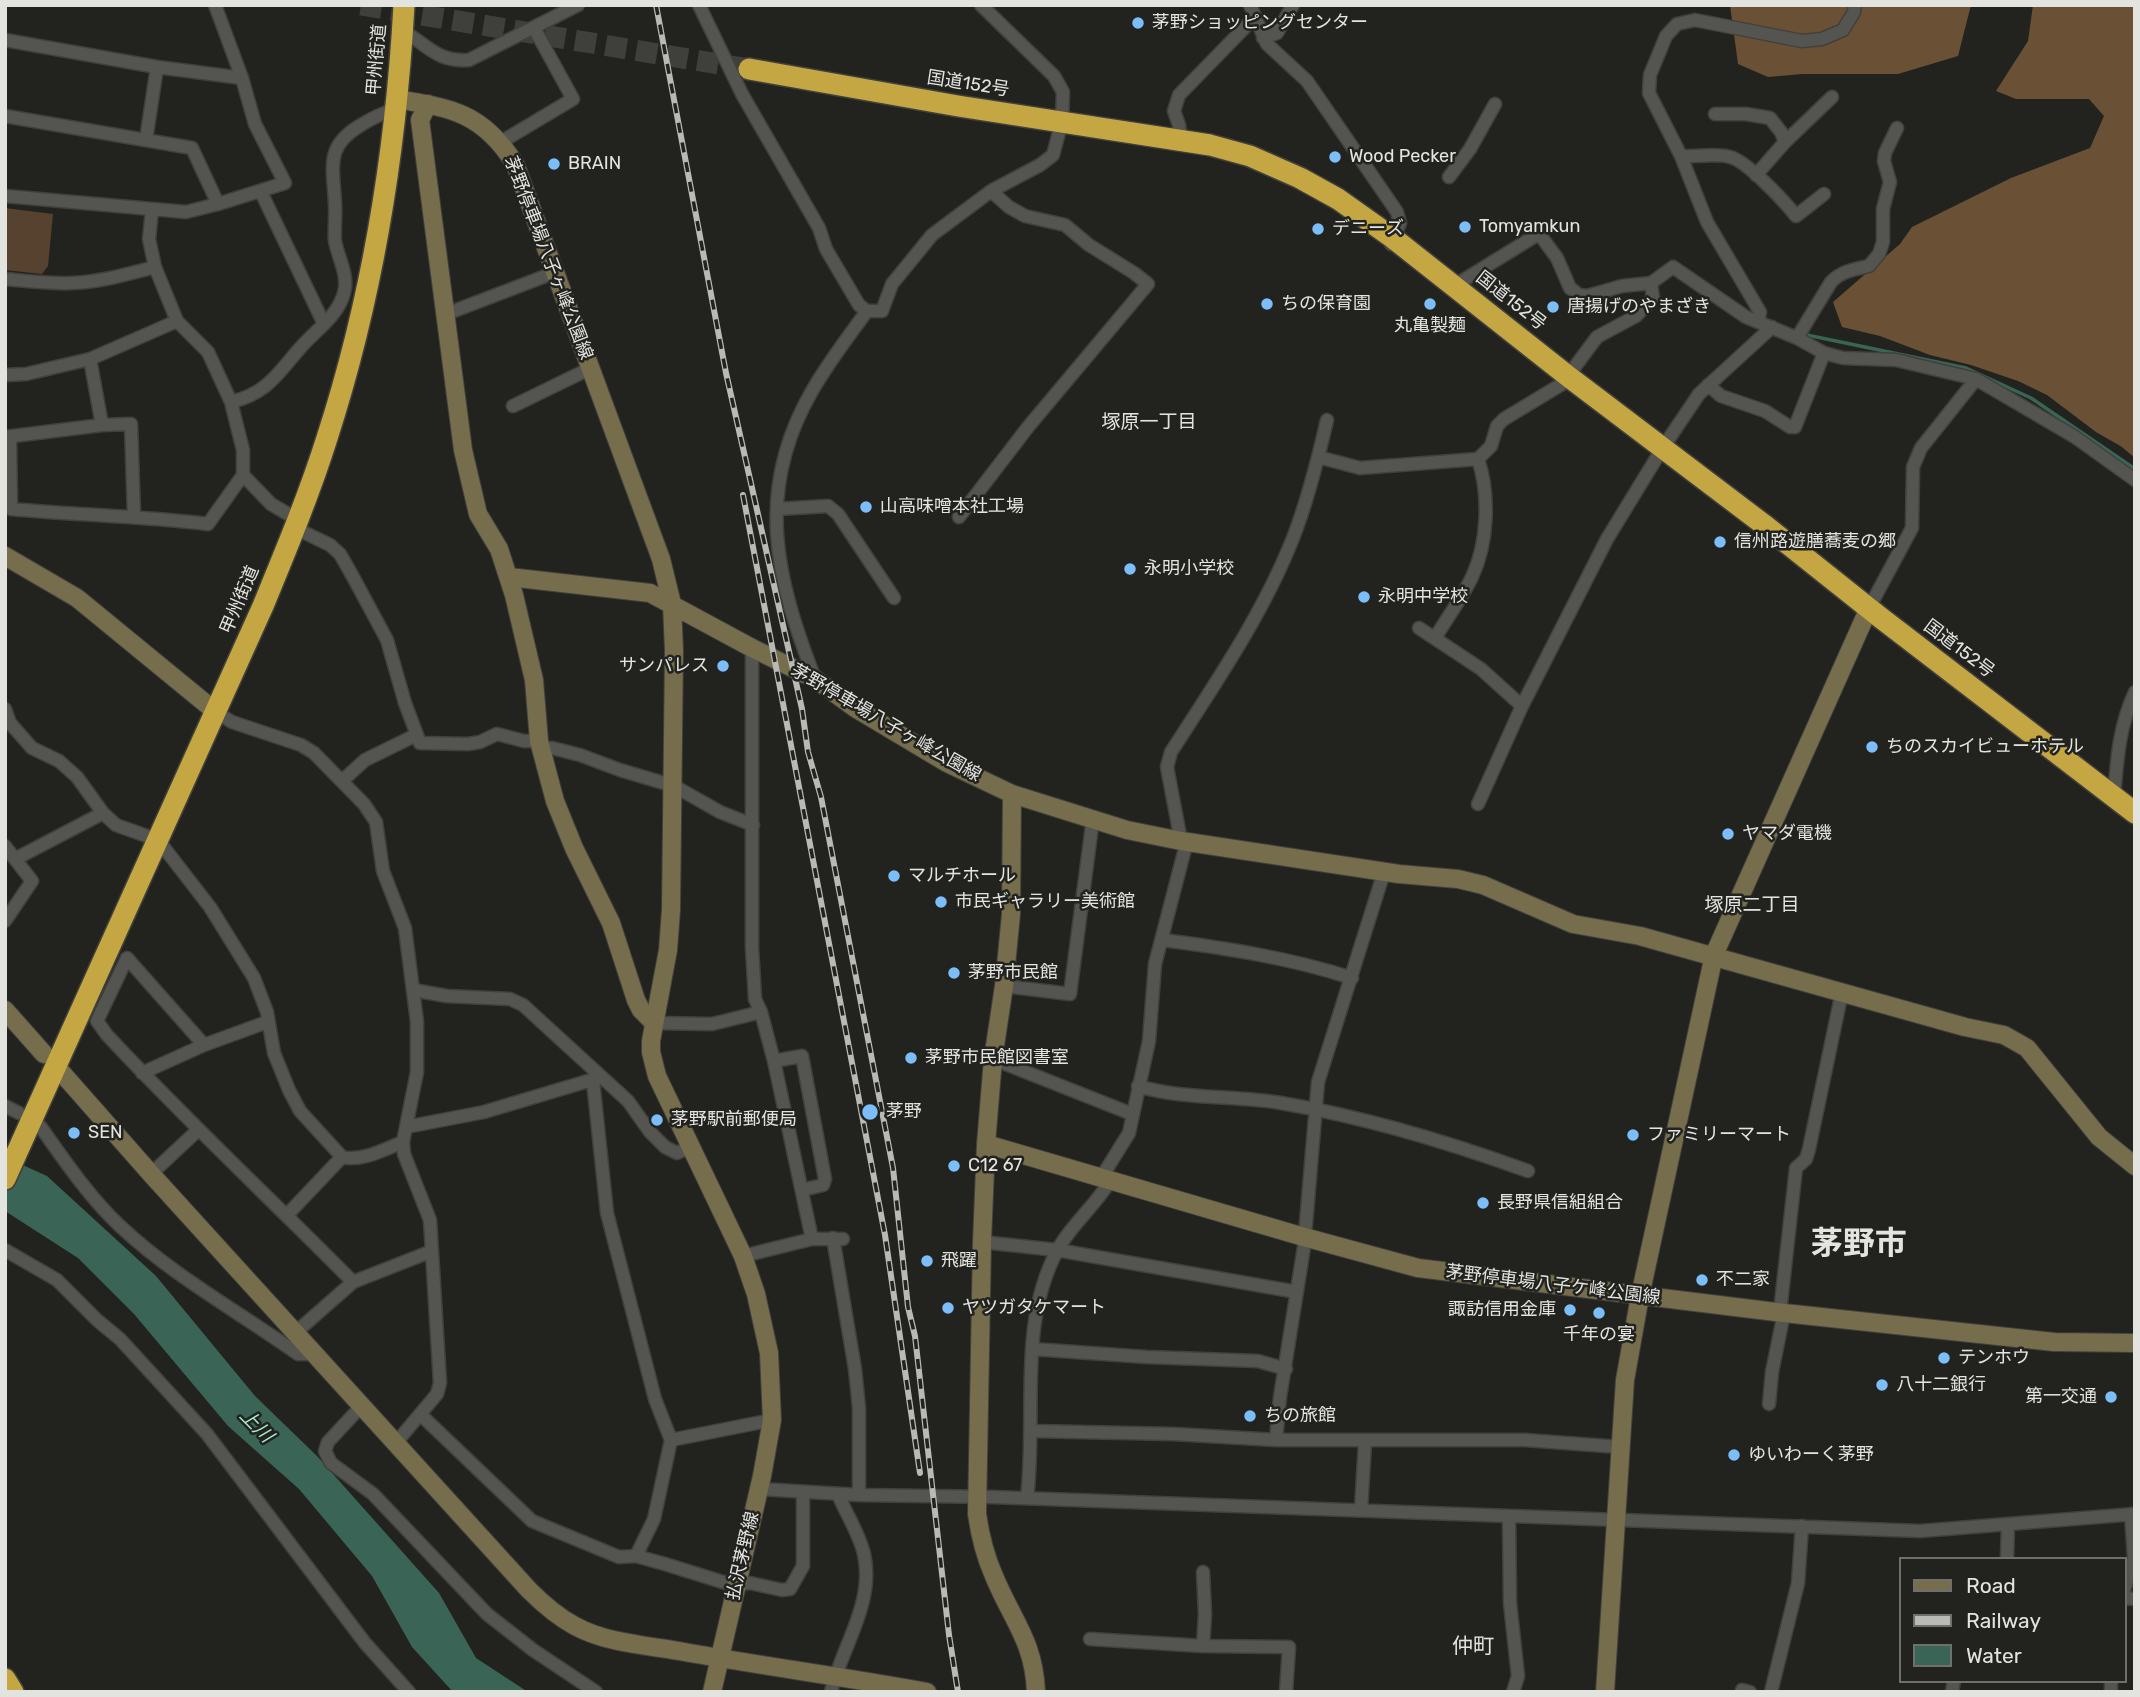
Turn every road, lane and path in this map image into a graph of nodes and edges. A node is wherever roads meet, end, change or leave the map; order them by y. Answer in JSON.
{"nodes":[{"id":1,"x":215,"y":5,"type":"edge"},
{"id":2,"x":404,"y":5,"type":"edge"},
{"id":3,"x":578,"y":5,"type":"edge"},
{"id":4,"x":699,"y":5,"type":"edge"},
{"id":5,"x":981,"y":5,"type":"edge"},
{"id":6,"x":1293,"y":5,"type":"edge"},
{"id":7,"x":1855,"y":5,"type":"edge"},
{"id":8,"x":1252,"y":11,"type":"edge"},
{"id":9,"x":534,"y":28,"type":"junction"},
{"id":10,"x":403,"y":31,"type":"junction"},
{"id":11,"x":1263,"y":38,"type":"junction"},
{"id":12,"x":5,"y":40,"type":"edge"},
{"id":13,"x":157,"y":67,"type":"junction"},
{"id":14,"x":748,"y":69,"type":"tunnel mouth"},
{"id":15,"x":242,"y":78,"type":"junction"},
{"id":16,"x":1832,"y":97,"type":"dead end"},
{"id":17,"x":396,"y":104,"type":"junction"},
{"id":18,"x":428,"y":104,"type":"junction"},
{"id":19,"x":1495,"y":104,"type":"dead end"},
{"id":20,"x":1715,"y":114,"type":"dead end"},
{"id":21,"x":5,"y":116,"type":"edge"},
{"id":22,"x":1062,"y":121,"type":"junction"},
{"id":23,"x":1897,"y":128,"type":"dead end"},
{"id":24,"x":146,"y":140,"type":"junction"},
{"id":25,"x":1181,"y":141,"type":"junction"},
{"id":26,"x":501,"y":142,"type":"junction"},
{"id":27,"x":1786,"y":142,"type":"junction"},
{"id":28,"x":1681,"y":156,"type":"junction"},
{"id":29,"x":1756,"y":175,"type":"junction"},
{"id":30,"x":1449,"y":177,"type":"dead end"},
{"id":31,"x":261,"y":191,"type":"junction"},
{"id":32,"x":991,"y":191,"type":"junction"},
{"id":33,"x":1824,"y":194,"type":"dead end"},
{"id":34,"x":5,"y":196,"type":"edge"},
{"id":35,"x":218,"y":204,"type":"junction"},
{"id":36,"x":152,"y":211,"type":"junction"},
{"id":37,"x":1391,"y":243,"type":"junction"},
{"id":38,"x":155,"y":267,"type":"junction"},
{"id":39,"x":556,"y":272,"type":"junction"},
{"id":40,"x":5,"y":279,"type":"edge"},
{"id":41,"x":1651,"y":283,"type":"junction"},
{"id":42,"x":1454,"y":286,"type":"junction"},
{"id":43,"x":867,"y":311,"type":"junction"},
{"id":44,"x":446,"y":314,"type":"junction"},
{"id":45,"x":177,"y":321,"type":"junction"},
{"id":46,"x":1758,"y":322,"type":"junction"},
{"id":47,"x":324,"y":324,"type":"junction"},
{"id":48,"x":1772,"y":327,"type":"junction"},
{"id":49,"x":1797,"y":338,"type":"junction"},
{"id":50,"x":1824,"y":353,"type":"junction"},
{"id":51,"x":90,"y":359,"type":"junction"},
{"id":52,"x":591,"y":368,"type":"junction"},
{"id":53,"x":5,"y":375,"type":"edge"},
{"id":54,"x":1569,"y":377,"type":"junction"},
{"id":55,"x":1976,"y":379,"type":"junction"},
{"id":56,"x":1708,"y":385,"type":"junction"},
{"id":57,"x":231,"y":402,"type":"junction"},
{"id":58,"x":513,"y":406,"type":"dead end"},
{"id":59,"x":1327,"y":419,"type":"dead end"},
{"id":60,"x":103,"y":425,"type":"junction"},
{"id":61,"x":8,"y":437,"type":"edge"},
{"id":62,"x":1662,"y":449,"type":"junction"},
{"id":63,"x":1318,"y":457,"type":"junction"},
{"id":64,"x":1478,"y":459,"type":"junction"},
{"id":65,"x":243,"y":475,"type":"junction"},
{"id":66,"x":2135,"y":480,"type":"edge"},
{"id":67,"x":777,"y":509,"type":"junction"},
{"id":68,"x":134,"y":516,"type":"junction"},
{"id":69,"x":959,"y":517,"type":"dead end"},
{"id":70,"x":297,"y":524,"type":"junction"},
{"id":71,"x":5,"y":556,"type":"edge"},
{"id":72,"x":509,"y":577,"type":"junction"},
{"id":73,"x":894,"y":598,"type":"dead end"},
{"id":74,"x":672,"y":604,"type":"junction"},
{"id":75,"x":1868,"y":608,"type":"junction"},
{"id":76,"x":1419,"y":628,"type":"dead end"},
{"id":77,"x":1435,"y":638,"type":"junction"},
{"id":78,"x":752,"y":649,"type":"junction"},
{"id":79,"x":815,"y":679,"type":"junction"},
{"id":80,"x":2135,"y":692,"type":"edge"},
{"id":81,"x":1522,"y":706,"type":"junction"},
{"id":82,"x":5,"y":709,"type":"edge"},
{"id":83,"x":216,"y":712,"type":"junction"},
{"id":84,"x":416,"y":735,"type":"junction"},
{"id":85,"x":540,"y":745,"type":"junction"},
{"id":86,"x":342,"y":782,"type":"junction"},
{"id":87,"x":674,"y":786,"type":"junction"},
{"id":88,"x":1012,"y":794,"type":"junction"},
{"id":89,"x":2114,"y":797,"type":"junction"},
{"id":90,"x":1478,"y":804,"type":"dead end"},
{"id":91,"x":103,"y":813,"type":"junction"},
{"id":92,"x":2135,"y":813,"type":"edge"},
{"id":93,"x":1093,"y":818,"type":"junction"},
{"id":94,"x":753,"y":825,"type":"junction"},
{"id":95,"x":158,"y":840,"type":"junction"},
{"id":96,"x":1184,"y":841,"type":"junction"},
{"id":97,"x":5,"y":846,"type":"edge"},
{"id":98,"x":15,"y":859,"type":"junction"},
{"id":99,"x":1384,"y":872,"type":"junction"},
{"id":100,"x":5,"y":922,"type":"edge"},
{"id":101,"x":1162,"y":940,"type":"junction"},
{"id":102,"x":1714,"y":956,"type":"junction"},
{"id":103,"x":1352,"y":978,"type":"junction"},
{"id":104,"x":1004,"y":986,"type":"junction"},
{"id":105,"x":413,"y":990,"type":"junction"},
{"id":106,"x":1842,"y":992,"type":"junction"},
{"id":107,"x":5,"y":1010,"type":"edge"},
{"id":108,"x":761,"y":1012,"type":"junction"},
{"id":109,"x":267,"y":1022,"type":"junction"},
{"id":110,"x":654,"y":1023,"type":"junction"},
{"id":111,"x":204,"y":1045,"type":"junction"},
{"id":112,"x":44,"y":1054,"type":"dead end"},
{"id":113,"x":993,"y":1059,"type":"junction"},
{"id":114,"x":774,"y":1061,"type":"junction"},
{"id":115,"x":62,"y":1073,"type":"dead end"},
{"id":116,"x":142,"y":1073,"type":"junction"},
{"id":117,"x":597,"y":1079,"type":"junction"},
{"id":118,"x":1139,"y":1086,"type":"junction"},
{"id":119,"x":5,"y":1106,"type":"edge"},
{"id":120,"x":1315,"y":1110,"type":"junction"},
{"id":121,"x":19,"y":1113,"type":"dead end"},
{"id":122,"x":1132,"y":1114,"type":"junction"},
{"id":123,"x":40,"y":1126,"type":"dead end"},
{"id":124,"x":406,"y":1126,"type":"junction"},
{"id":125,"x":198,"y":1130,"type":"junction"},
{"id":126,"x":403,"y":1142,"type":"junction"},
{"id":127,"x":986,"y":1144,"type":"junction"},
{"id":128,"x":690,"y":1147,"type":"junction"},
{"id":129,"x":342,"y":1157,"type":"junction"},
{"id":130,"x":2135,"y":1166,"type":"edge"},
{"id":131,"x":1528,"y":1171,"type":"dead end"},
{"id":132,"x":151,"y":1174,"type":"junction"},
{"id":133,"x":5,"y":1179,"type":"edge"},
{"id":134,"x":1105,"y":1180,"type":"junction"},
{"id":135,"x":802,"y":1190,"type":"junction"},
{"id":136,"x":287,"y":1214,"type":"junction"},
{"id":137,"x":1304,"y":1237,"type":"junction"},
{"id":138,"x":812,"y":1240,"type":"junction"},
{"id":139,"x":982,"y":1242,"type":"junction"},
{"id":140,"x":5,"y":1250,"type":"edge"},
{"id":141,"x":1057,"y":1250,"type":"junction"},
{"id":142,"x":432,"y":1251,"type":"junction"},
{"id":143,"x":743,"y":1256,"type":"junction"},
{"id":144,"x":353,"y":1282,"type":"junction"},
{"id":145,"x":1297,"y":1292,"type":"junction"},
{"id":146,"x":1640,"y":1296,"type":"junction"},
{"id":147,"x":1782,"y":1313,"type":"junction"},
{"id":148,"x":296,"y":1333,"type":"junction"},
{"id":149,"x":2135,"y":1343,"type":"edge"},
{"id":150,"x":1032,"y":1349,"type":"junction"},
{"id":151,"x":313,"y":1353,"type":"junction"},
{"id":152,"x":1286,"y":1369,"type":"junction"},
{"id":153,"x":1769,"y":1404,"type":"dead end"},
{"id":154,"x":355,"y":1413,"type":"dead end"},
{"id":155,"x":421,"y":1415,"type":"junction"},
{"id":156,"x":772,"y":1420,"type":"junction"},
{"id":157,"x":1032,"y":1431,"type":"junction"},
{"id":158,"x":671,"y":1440,"type":"junction"},
{"id":159,"x":1276,"y":1440,"type":"junction"},
{"id":160,"x":1365,"y":1442,"type":"junction"},
{"id":161,"x":395,"y":1444,"type":"junction"},
{"id":162,"x":1620,"y":1447,"type":"junction"},
{"id":163,"x":760,"y":1489,"type":"junction"},
{"id":164,"x":803,"y":1492,"type":"junction"},
{"id":165,"x":838,"y":1494,"type":"junction"},
{"id":166,"x":859,"y":1495,"type":"junction"},
{"id":167,"x":977,"y":1497,"type":"junction"},
{"id":168,"x":1027,"y":1498,"type":"junction"},
{"id":169,"x":1362,"y":1510,"type":"junction"},
{"id":170,"x":2133,"y":1514,"type":"edge"},
{"id":171,"x":1509,"y":1517,"type":"junction"},
{"id":172,"x":1616,"y":1520,"type":"junction"},
{"id":173,"x":2008,"y":1524,"type":"junction"},
{"id":174,"x":1802,"y":1526,"type":"junction"},
{"id":175,"x":636,"y":1556,"type":"junction"},
{"id":176,"x":2007,"y":1557,"type":"edge"},
{"id":177,"x":1203,"y":1572,"type":"dead end"},
{"id":178,"x":737,"y":1583,"type":"junction"},
{"id":179,"x":2126,"y":1584,"type":"edge"},
{"id":180,"x":1090,"y":1639,"type":"dead end"},
{"id":181,"x":1203,"y":1646,"type":"junction"},
{"id":182,"x":720,"y":1659,"type":"junction"},
{"id":183,"x":5,"y":1679,"type":"edge"},
{"id":184,"x":833,"y":1684,"type":"edge"},
{"id":185,"x":13,"y":1692,"type":"edge"},
{"id":186,"x":410,"y":1692,"type":"edge"},
{"id":187,"x":596,"y":1692,"type":"edge"},
{"id":188,"x":712,"y":1692,"type":"edge"},
{"id":189,"x":928,"y":1692,"type":"edge"},
{"id":190,"x":1036,"y":1692,"type":"edge"},
{"id":191,"x":1286,"y":1692,"type":"edge"},
{"id":192,"x":1513,"y":1692,"type":"edge"},
{"id":193,"x":1605,"y":1692,"type":"edge"},
{"id":194,"x":1771,"y":1692,"type":"edge"}],
"edges":[{"from":1,"to":15,"type":"street"},
{"from":2,"to":10,"type":"highway","name":"甲州街道"},
{"from":3,"to":9,"type":"street"},
{"from":4,"to":43,"type":"street"},
{"from":5,"to":22,"type":"street"},
{"from":6,"to":11,"type":"street"},
{"from":7,"to":28,"type":"street"},
{"from":8,"to":11,"type":"street"},
{"from":8,"to":25,"type":"street"},
{"from":9,"to":10,"type":"street"},
{"from":9,"to":26,"type":"street"},
{"from":10,"to":17,"type":"highway","name":"甲州街道"},
{"from":11,"to":37,"type":"street"},
{"from":12,"to":13,"type":"street"},
{"from":13,"to":15,"type":"street"},
{"from":13,"to":24,"type":"street"},
{"from":14,"to":22,"type":"highway","name":"国道152号"},
{"from":15,"to":31,"type":"street"},
{"from":16,"to":27,"type":"street"},
{"from":17,"to":18,"type":"street","name":"茅野停車場八子ヶ峰公園線"},
{"from":17,"to":47,"type":"street"},
{"from":17,"to":70,"type":"highway","name":"甲州街道"},
{"from":18,"to":26,"type":"street","name":"茅野停車場八子ヶ峰公園線"},
{"from":18,"to":44,"type":"street"},
{"from":19,"to":30,"type":"street"},
{"from":20,"to":27,"type":"street"},
{"from":21,"to":24,"type":"street"},
{"from":22,"to":25,"type":"highway","name":"国道152号"},
{"from":22,"to":32,"type":"street"},
{"from":23,"to":49,"type":"street"},
{"from":24,"to":35,"type":"street"},
{"from":25,"to":37,"type":"highway","name":"国道152号"},
{"from":26,"to":39,"type":"street","name":"茅野停車場八子ヶ峰公園線"},
{"from":27,"to":29,"type":"street"},
{"from":28,"to":29,"type":"street"},
{"from":28,"to":46,"type":"street"},
{"from":29,"to":33,"type":"street"},
{"from":31,"to":35,"type":"street"},
{"from":31,"to":47,"type":"street"},
{"from":32,"to":43,"type":"street"},
{"from":32,"to":69,"type":"street"},
{"from":34,"to":36,"type":"street"},
{"from":35,"to":36,"type":"street"},
{"from":36,"to":38,"type":"street"},
{"from":37,"to":42,"type":"highway","name":"国道152号"},
{"from":38,"to":40,"type":"street"},
{"from":38,"to":45,"type":"street"},
{"from":39,"to":44,"type":"street"},
{"from":39,"to":52,"type":"street","name":"茅野停車場八子ヶ峰公園線"},
{"from":41,"to":42,"type":"street"},
{"from":41,"to":46,"type":"street"},
{"from":41,"to":54,"type":"street"},
{"from":42,"to":54,"type":"highway","name":"国道152号"},
{"from":43,"to":67,"type":"street"},
{"from":44,"to":72,"type":"street"},
{"from":45,"to":51,"type":"street"},
{"from":45,"to":57,"type":"street"},
{"from":46,"to":48,"type":"street"},
{"from":47,"to":57,"type":"street"},
{"from":48,"to":49,"type":"street"},
{"from":48,"to":56,"type":"street"},
{"from":49,"to":50,"type":"street"},
{"from":50,"to":55,"type":"street"},
{"from":50,"to":56,"type":"street"},
{"from":51,"to":53,"type":"street"},
{"from":51,"to":60,"type":"street"},
{"from":52,"to":58,"type":"street"},
{"from":52,"to":74,"type":"street","name":"茅野停車場八子ヶ峰公園線"},
{"from":54,"to":62,"type":"highway","name":"国道152号"},
{"from":54,"to":64,"type":"street"},
{"from":55,"to":66,"type":"street"},
{"from":55,"to":75,"type":"street"},
{"from":56,"to":62,"type":"street"},
{"from":57,"to":65,"type":"street"},
{"from":59,"to":63,"type":"street"},
{"from":60,"to":61,"type":"street"},
{"from":60,"to":68,"type":"street"},
{"from":61,"to":68,"type":"street"},
{"from":62,"to":75,"type":"highway","name":"国道152号"},
{"from":62,"to":81,"type":"street"},
{"from":63,"to":64,"type":"street"},
{"from":63,"to":96,"type":"street"},
{"from":64,"to":77,"type":"street"},
{"from":65,"to":68,"type":"street"},
{"from":65,"to":70,"type":"street"},
{"from":67,"to":73,"type":"street"},
{"from":67,"to":79,"type":"street"},
{"from":70,"to":83,"type":"highway","name":"甲州街道"},
{"from":70,"to":84,"type":"street"},
{"from":71,"to":83,"type":"street"},
{"from":72,"to":74,"type":"street"},
{"from":72,"to":85,"type":"street"},
{"from":74,"to":78,"type":"street","name":"茅野停車場八子ヶ峰公園線"},
{"from":74,"to":87,"type":"street","name":"茅野停車場八子ヶ峰公園線"},
{"from":75,"to":89,"type":"highway","name":"国道152号"},
{"from":75,"to":102,"type":"street"},
{"from":76,"to":77,"type":"street"},
{"from":77,"to":81,"type":"street"},
{"from":78,"to":79,"type":"street","name":"茅野停車場八子ヶ峰公園線"},
{"from":78,"to":94,"type":"street"},
{"from":79,"to":88,"type":"street","name":"茅野停車場八子ヶ峰公園線"},
{"from":80,"to":89,"type":"street"},
{"from":81,"to":90,"type":"street"},
{"from":82,"to":91,"type":"street"},
{"from":83,"to":86,"type":"street"},
{"from":83,"to":95,"type":"highway","name":"甲州街道"},
{"from":84,"to":85,"type":"street"},
{"from":84,"to":86,"type":"street"},
{"from":85,"to":87,"type":"street"},
{"from":85,"to":110,"type":"street"},
{"from":86,"to":105,"type":"street"},
{"from":87,"to":94,"type":"street"},
{"from":87,"to":110,"type":"street","name":"茅野停車場八子ヶ峰公園線"},
{"from":88,"to":93,"type":"street","name":"茅野停車場八子ヶ峰公園線"},
{"from":88,"to":104,"type":"street"},
{"from":89,"to":92,"type":"highway","name":"国道152号"},
{"from":91,"to":95,"type":"street"},
{"from":91,"to":98,"type":"street"},
{"from":93,"to":96,"type":"street","name":"茅野停車場八子ヶ峰公園線"},
{"from":93,"to":104,"type":"street"},
{"from":94,"to":108,"type":"street"},
{"from":95,"to":109,"type":"street"},
{"from":95,"to":133,"type":"highway","name":"甲州街道"},
{"from":96,"to":99,"type":"street","name":"茅野停車場八子ヶ峰公園線"},
{"from":96,"to":101,"type":"street"},
{"from":97,"to":98,"type":"street"},
{"from":98,"to":100,"type":"street"},
{"from":99,"to":102,"type":"street","name":"茅野停車場八子ヶ峰公園線"},
{"from":99,"to":103,"type":"street"},
{"from":101,"to":103,"type":"street"},
{"from":101,"to":118,"type":"street"},
{"from":102,"to":106,"type":"street","name":"茅野停車場八子ヶ峰公園線"},
{"from":102,"to":146,"type":"street"},
{"from":103,"to":120,"type":"street"},
{"from":104,"to":113,"type":"street"},
{"from":105,"to":117,"type":"street"},
{"from":105,"to":124,"type":"street"},
{"from":106,"to":130,"type":"street","name":"茅野停車場八子ヶ峰公園線"},
{"from":106,"to":147,"type":"street"},
{"from":107,"to":112,"type":"street"},
{"from":108,"to":110,"type":"street"},
{"from":108,"to":114,"type":"street"},
{"from":109,"to":111,"type":"street"},
{"from":109,"to":129,"type":"street"},
{"from":110,"to":128,"type":"street","name":"茅野停車場八子ヶ峰公園線"},
{"from":111,"to":116,"type":"street"},
{"from":111,"to":116,"type":"street"},
{"from":113,"to":122,"type":"street"},
{"from":113,"to":127,"type":"street"},
{"from":114,"to":135,"type":"street"},
{"from":114,"to":135,"type":"street"},
{"from":115,"to":132,"type":"street"},
{"from":116,"to":125,"type":"street"},
{"from":117,"to":124,"type":"street"},
{"from":117,"to":128,"type":"street"},
{"from":117,"to":158,"type":"street"},
{"from":118,"to":120,"type":"street"},
{"from":118,"to":122,"type":"street"},
{"from":119,"to":121,"type":"street"},
{"from":120,"to":131,"type":"street"},
{"from":120,"to":137,"type":"street"},
{"from":122,"to":134,"type":"street"},
{"from":123,"to":151,"type":"street"},
{"from":124,"to":126,"type":"street"},
{"from":125,"to":132,"type":"street"},
{"from":125,"to":136,"type":"street"},
{"from":126,"to":129,"type":"street"},
{"from":126,"to":142,"type":"street"},
{"from":127,"to":134,"type":"street","name":"茅野停車場八子ケ峰公園線"},
{"from":127,"to":139,"type":"street"},
{"from":128,"to":143,"type":"street"},
{"from":129,"to":136,"type":"street"},
{"from":132,"to":148,"type":"street"},
{"from":134,"to":137,"type":"street","name":"茅野停車場八子ケ峰公園線"},
{"from":134,"to":141,"type":"street"},
{"from":135,"to":138,"type":"street"},
{"from":136,"to":144,"type":"street"},
{"from":137,"to":145,"type":"street"},
{"from":137,"to":146,"type":"street","name":"茅野停車場八子ケ峰公園線"},
{"from":138,"to":143,"type":"street"},
{"from":138,"to":166,"type":"street"},
{"from":139,"to":141,"type":"street"},
{"from":139,"to":167,"type":"street"},
{"from":140,"to":186,"type":"street"},
{"from":141,"to":145,"type":"street"},
{"from":141,"to":150,"type":"street"},
{"from":142,"to":144,"type":"street"},
{"from":142,"to":155,"type":"street"},
{"from":143,"to":156,"type":"street","name":"払沢茅野線"},
{"from":144,"to":148,"type":"street"},
{"from":145,"to":152,"type":"street"},
{"from":146,"to":147,"type":"street","name":"茅野停車場八子ケ峰公園線"},
{"from":146,"to":162,"type":"street"},
{"from":147,"to":149,"type":"street","name":"茅野停車場八子ケ峰公園線"},
{"from":147,"to":153,"type":"street"},
{"from":148,"to":151,"type":"street"},
{"from":150,"to":152,"type":"street"},
{"from":150,"to":157,"type":"street"},
{"from":151,"to":161,"type":"street"},
{"from":152,"to":159,"type":"street"},
{"from":154,"to":187,"type":"street"},
{"from":155,"to":161,"type":"street"},
{"from":155,"to":175,"type":"street"},
{"from":156,"to":158,"type":"street"},
{"from":156,"to":163,"type":"street","name":"払沢茅野線"},
{"from":157,"to":159,"type":"street"},
{"from":157,"to":168,"type":"street"},
{"from":158,"to":175,"type":"street"},
{"from":159,"to":160,"type":"street"},
{"from":160,"to":162,"type":"street"},
{"from":160,"to":169,"type":"street"},
{"from":161,"to":182,"type":"street"},
{"from":162,"to":172,"type":"street"},
{"from":163,"to":164,"type":"street"},
{"from":163,"to":178,"type":"street","name":"払沢茅野線"},
{"from":164,"to":165,"type":"street"},
{"from":164,"to":178,"type":"street"},
{"from":165,"to":166,"type":"street"},
{"from":165,"to":184,"type":"street"},
{"from":166,"to":167,"type":"street"},
{"from":167,"to":168,"type":"street"},
{"from":167,"to":190,"type":"street"},
{"from":168,"to":169,"type":"street"},
{"from":169,"to":171,"type":"street"},
{"from":170,"to":173,"type":"street"},
{"from":170,"to":179,"type":"street"},
{"from":171,"to":172,"type":"street"},
{"from":171,"to":192,"type":"street"},
{"from":172,"to":174,"type":"street"},
{"from":172,"to":193,"type":"street"},
{"from":173,"to":174,"type":"street"},
{"from":173,"to":176,"type":"street"},
{"from":174,"to":194,"type":"street"},
{"from":175,"to":178,"type":"street"},
{"from":177,"to":181,"type":"street"},
{"from":178,"to":182,"type":"street","name":"払沢茅野線"},
{"from":180,"to":181,"type":"street"},
{"from":181,"to":191,"type":"street"},
{"from":182,"to":184,"type":"street"},
{"from":182,"to":188,"type":"street","name":"払沢茅野線"},
{"from":183,"to":185,"type":"highway"},
{"from":184,"to":189,"type":"street"}]}
